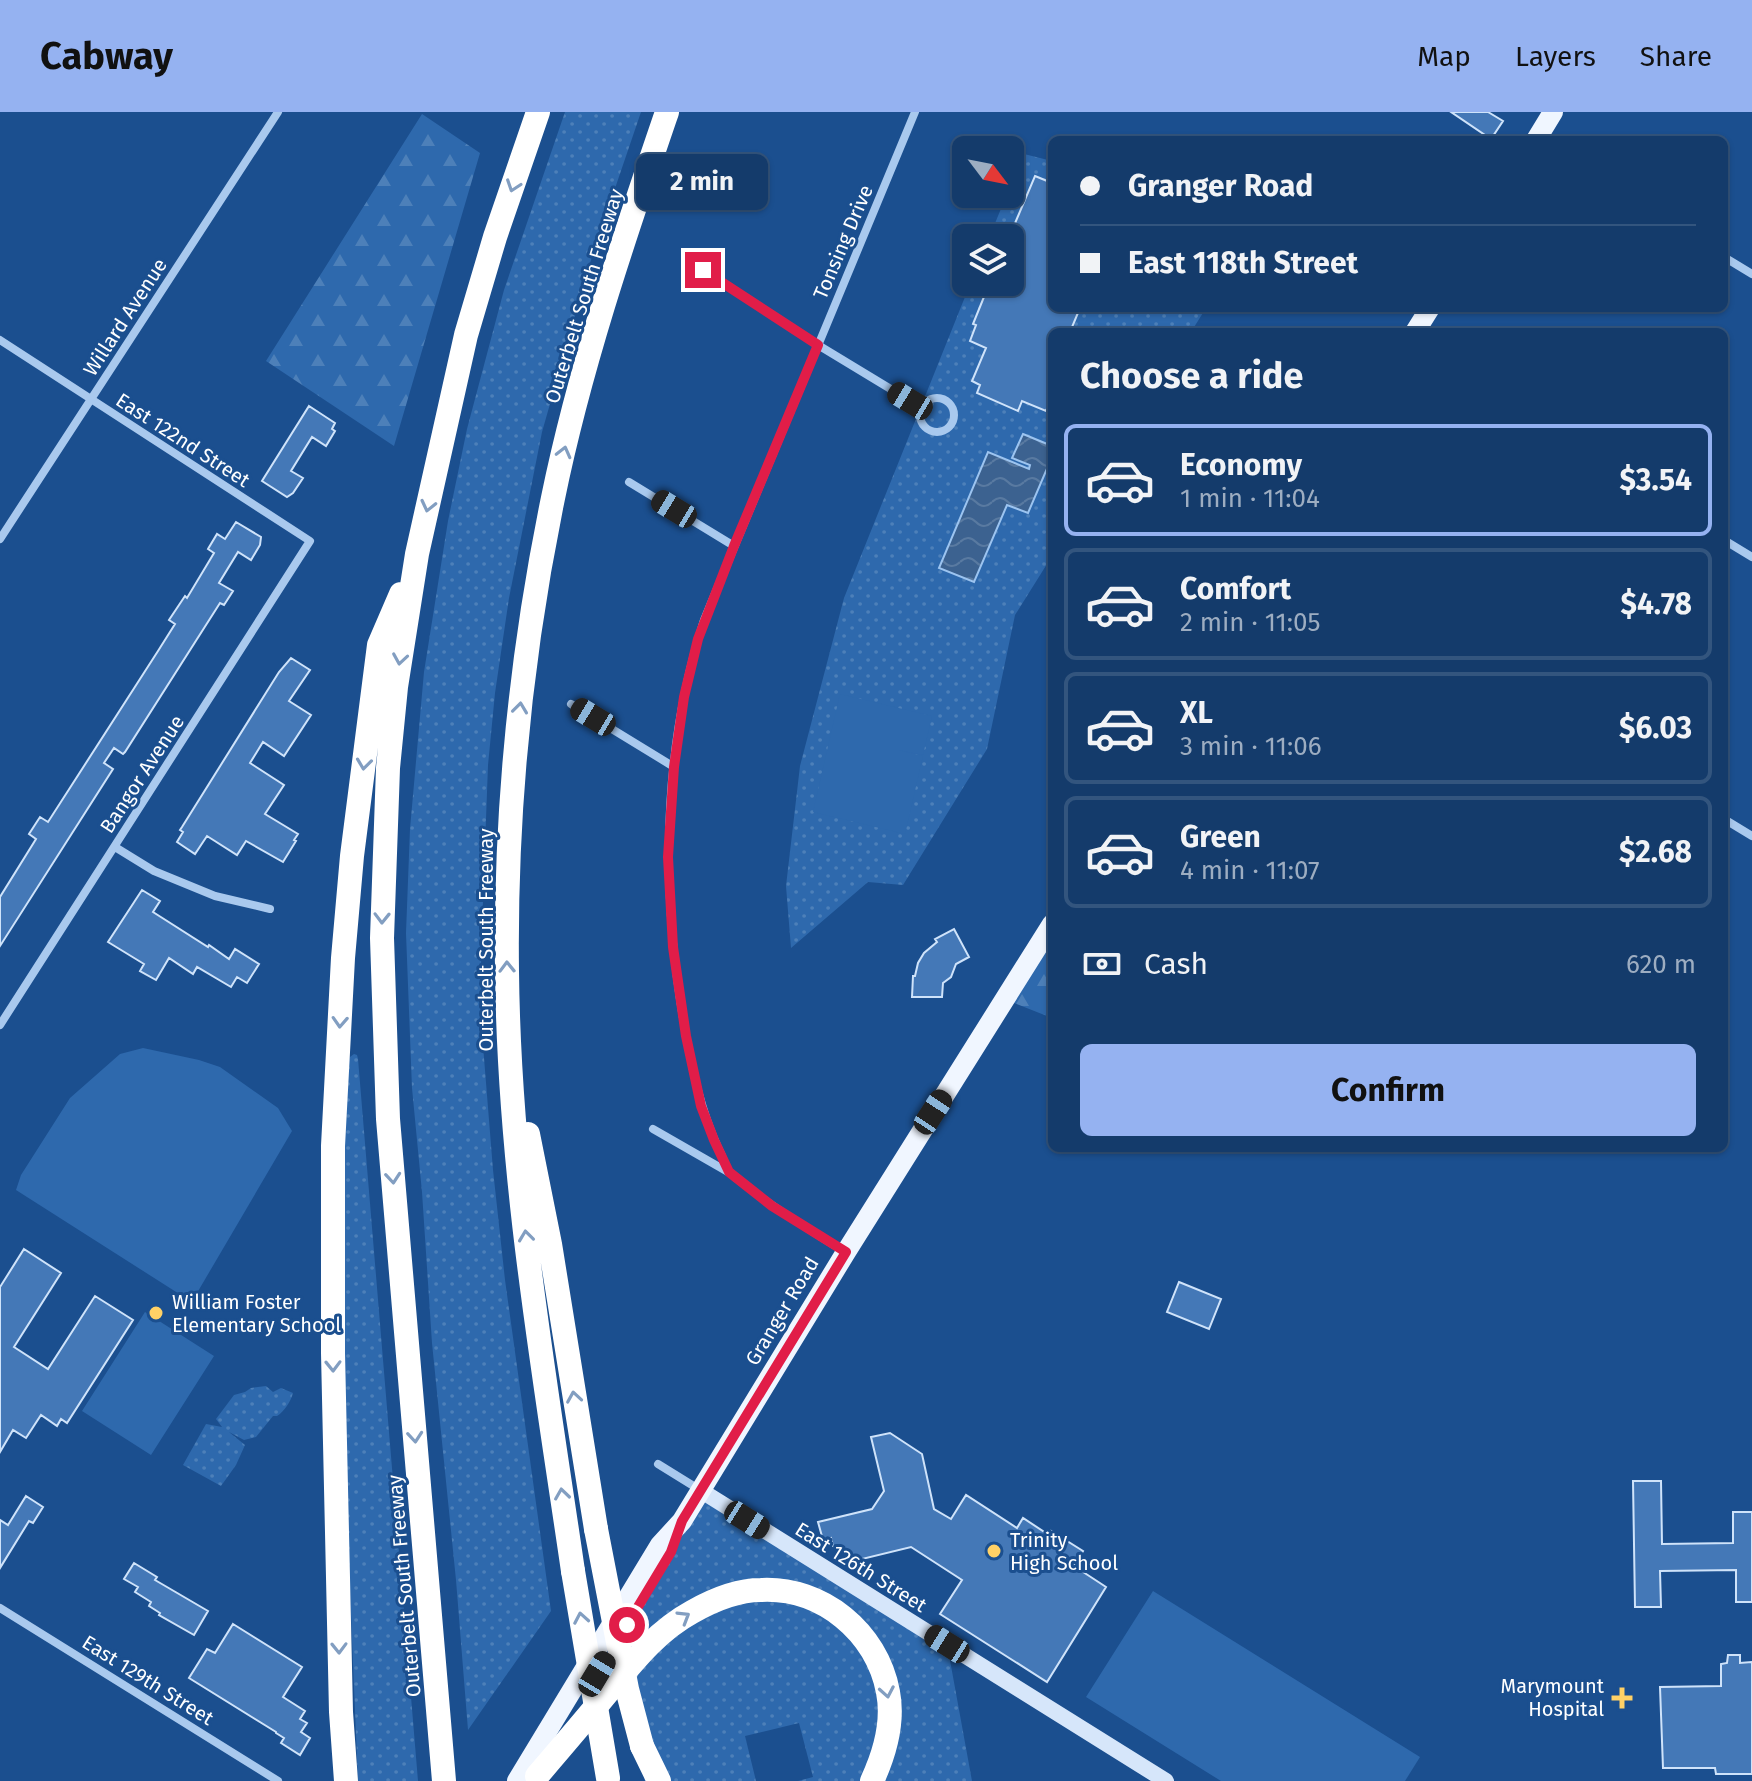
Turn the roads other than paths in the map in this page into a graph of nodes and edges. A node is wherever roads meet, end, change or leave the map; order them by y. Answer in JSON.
{"nodes":[{"id":1,"x":278,"y":112,"type":"edge"},
{"id":2,"x":538,"y":112,"type":"edge"},
{"id":3,"x":667,"y":112,"type":"edge"},
{"id":4,"x":915,"y":112,"type":"edge"},
{"id":5,"x":1553,"y":112,"type":"edge"},
{"id":6,"x":1538,"y":136,"type":"edge"},
{"id":7,"x":1728,"y":259,"type":"edge"},
{"id":8,"x":703,"y":270,"type":"dead end"},
{"id":9,"x":1752,"y":274,"type":"edge"},
{"id":10,"x":0,"y":340,"type":"edge"},
{"id":11,"x":818,"y":345,"type":"junction"},
{"id":12,"x":91,"y":400,"type":"junction"},
{"id":13,"x":922,"y":408,"type":"junction"},
{"id":14,"x":629,"y":482,"type":"dead end"},
{"id":15,"x":0,"y":539,"type":"edge"},
{"id":16,"x":310,"y":541,"type":"joint"},
{"id":17,"x":1728,"y":542,"type":"edge"},
{"id":18,"x":734,"y":546,"type":"junction"},
{"id":19,"x":417,"y":554,"type":"junction"},
{"id":20,"x":1752,"y":557,"type":"edge"},
{"id":21,"x":571,"y":704,"type":"dead end"},
{"id":22,"x":674,"y":767,"type":"junction"},
{"id":23,"x":1728,"y":821,"type":"edge"},
{"id":24,"x":1752,"y":836,"type":"edge"},
{"id":25,"x":115,"y":847,"type":"junction"},
{"id":26,"x":270,"y":909,"type":"dead end"},
{"id":27,"x":1048,"y":930,"type":"edge"},
{"id":28,"x":0,"y":1025,"type":"edge"},
{"id":29,"x":509,"y":1045,"type":"junction"},
{"id":30,"x":653,"y":1129,"type":"dead end"},
{"id":31,"x":729,"y":1172,"type":"junction"},
{"id":32,"x":846,"y":1252,"type":"junction"},
{"id":33,"x":658,"y":1464,"type":"dead end"},
{"id":34,"x":700,"y":1490,"type":"junction"},
{"id":35,"x":0,"y":1608,"type":"edge"},
{"id":36,"x":530,"y":1779,"type":"edge"},
{"id":37,"x":608,"y":1779,"type":"edge"},
{"id":38,"x":278,"y":1781,"type":"edge"},
{"id":39,"x":346,"y":1781,"type":"edge"},
{"id":40,"x":444,"y":1781,"type":"edge"},
{"id":41,"x":659,"y":1781,"type":"edge"},
{"id":42,"x":872,"y":1781,"type":"edge"},
{"id":43,"x":1166,"y":1781,"type":"edge"}],
"edges":[{"from":1,"to":12,"type":"street","name":"Willard Avenue"},
{"from":2,"to":19,"type":"highway","name":"Outerbelt South Freeway","one_way":true},
{"from":29,"to":3,"type":"highway","name":"Outerbelt South Freeway","one_way":true},
{"from":4,"to":11,"type":"street","name":"Tonsing Drive"},
{"from":5,"to":6,"type":"main road"},
{"from":7,"to":9,"type":"street"},
{"from":8,"to":11,"type":"street"},
{"from":10,"to":12,"type":"street","name":"East 122nd Street"},
{"from":11,"to":13,"type":"street"},
{"from":11,"to":18,"type":"street","name":"Tonsing Drive"},
{"from":12,"to":15,"type":"street","name":"Willard Avenue"},
{"from":12,"to":16,"type":"street","name":"East 122nd Street"},
{"from":13,"to":13,"type":"street"},
{"from":14,"to":18,"type":"street"},
{"from":16,"to":25,"type":"street","name":"Bangor Avenue"},
{"from":17,"to":20,"type":"street"},
{"from":18,"to":22,"type":"street","name":"Tonsing Drive"},
{"from":19,"to":39,"type":"highway","one_way":true},
{"from":19,"to":40,"type":"highway","name":"Outerbelt South Freeway","one_way":true},
{"from":21,"to":22,"type":"street"},
{"from":22,"to":31,"type":"street","name":"Tonsing Drive"},
{"from":23,"to":24,"type":"street"},
{"from":25,"to":26,"type":"street"},
{"from":25,"to":28,"type":"street","name":"Bangor Avenue"},
{"from":27,"to":32,"type":"main road","name":"Granger Road"},
{"from":37,"to":29,"type":"highway","name":"Outerbelt South Freeway","one_way":true,"bridge":true},
{"from":41,"to":29,"type":"highway","one_way":true,"bridge":true},
{"from":30,"to":31,"type":"street"},
{"from":31,"to":32,"type":"street","name":"Tonsing Drive"},
{"from":32,"to":34,"type":"main road","name":"Granger Road"},
{"from":33,"to":34,"type":"street","name":"East 126th Street"},
{"from":34,"to":36,"type":"main road","name":"Granger Road"},
{"from":34,"to":43,"type":"street","name":"East 126th Street"},
{"from":35,"to":38,"type":"street","name":"East 129th Street"},
{"from":36,"to":42,"type":"highway","one_way":true}]}
